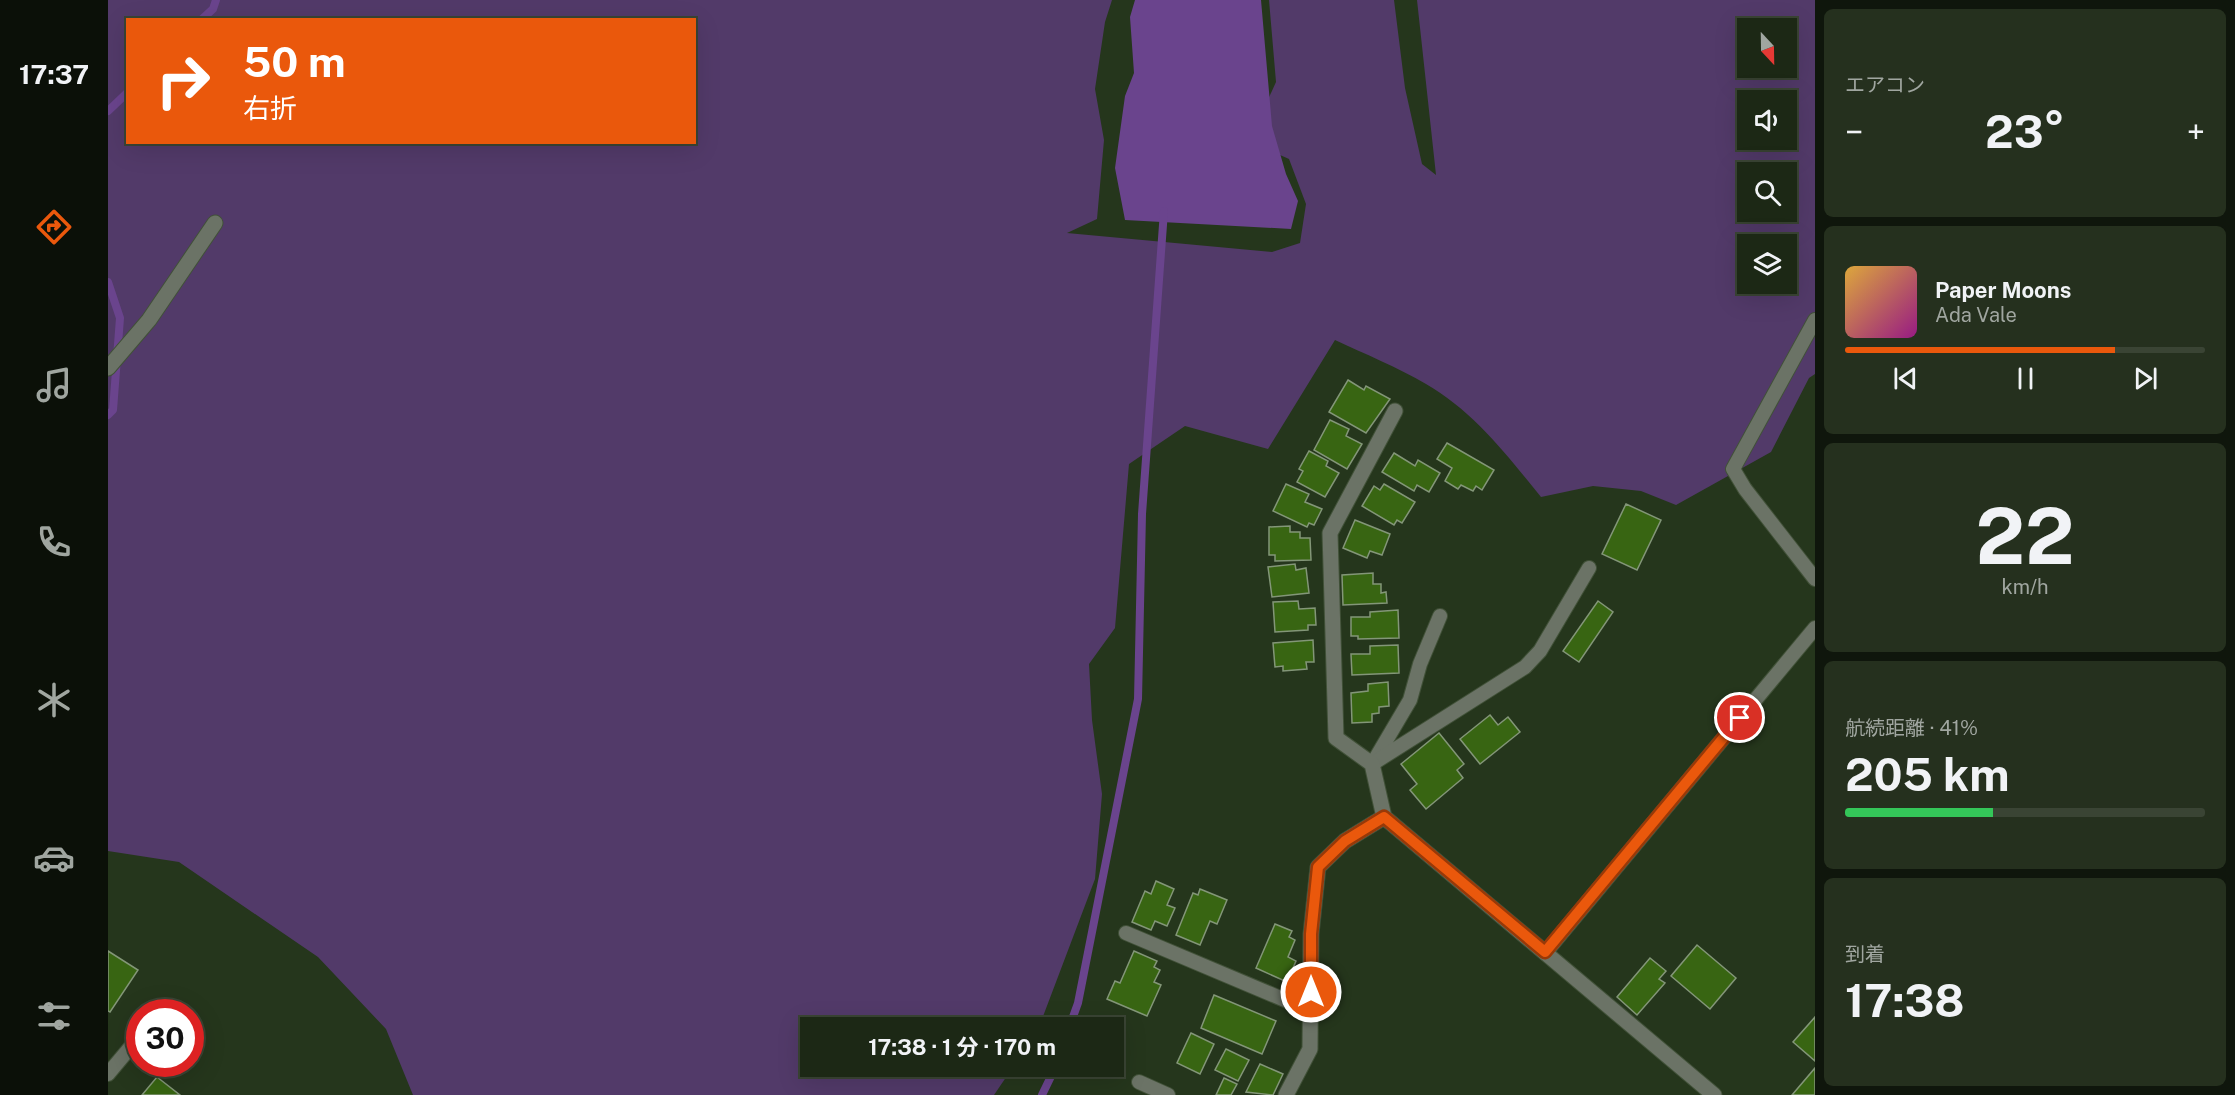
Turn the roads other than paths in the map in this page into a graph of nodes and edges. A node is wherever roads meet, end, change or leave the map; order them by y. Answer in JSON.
{"nodes":[{"id":1,"x":215,"y":223,"type":"dead end"},
{"id":2,"x":1815,"y":320,"type":"edge"},
{"id":3,"x":108,"y":368,"type":"edge"},
{"id":4,"x":1395,"y":411,"type":"dead end"},
{"id":5,"x":1589,"y":568,"type":"dead end"},
{"id":6,"x":1815,"y":579,"type":"edge"},
{"id":7,"x":1440,"y":616,"type":"dead end"},
{"id":8,"x":1815,"y":628,"type":"edge"},
{"id":9,"x":1372,"y":764,"type":"junction"},
{"id":10,"x":1384,"y":817,"type":"junction"},
{"id":11,"x":1126,"y":933,"type":"dead end"},
{"id":12,"x":1545,"y":952,"type":"junction"},
{"id":13,"x":1311,"y":1011,"type":"junction"},
{"id":14,"x":126,"y":1051,"type":"edge"},
{"id":15,"x":108,"y":1074,"type":"edge"},
{"id":16,"x":1139,"y":1082,"type":"dead end"},
{"id":17,"x":1168,"y":1095,"type":"edge"},
{"id":18,"x":1286,"y":1095,"type":"edge"},
{"id":19,"x":1714,"y":1095,"type":"edge"}],
"edges":[{"from":1,"to":3,"type":"street"},
{"from":2,"to":6,"type":"lane"},
{"from":4,"to":9,"type":"street"},
{"from":5,"to":9,"type":"lane"},
{"from":7,"to":9,"type":"lane"},
{"from":8,"to":12,"type":"lane"},
{"from":9,"to":10,"type":"street"},
{"from":10,"to":12,"type":"street"},
{"from":10,"to":13,"type":"street"},
{"from":11,"to":13,"type":"lane"},
{"from":12,"to":19,"type":"street"},
{"from":13,"to":18,"type":"street"},
{"from":14,"to":15,"type":"lane"},
{"from":16,"to":17,"type":"lane"}]}
